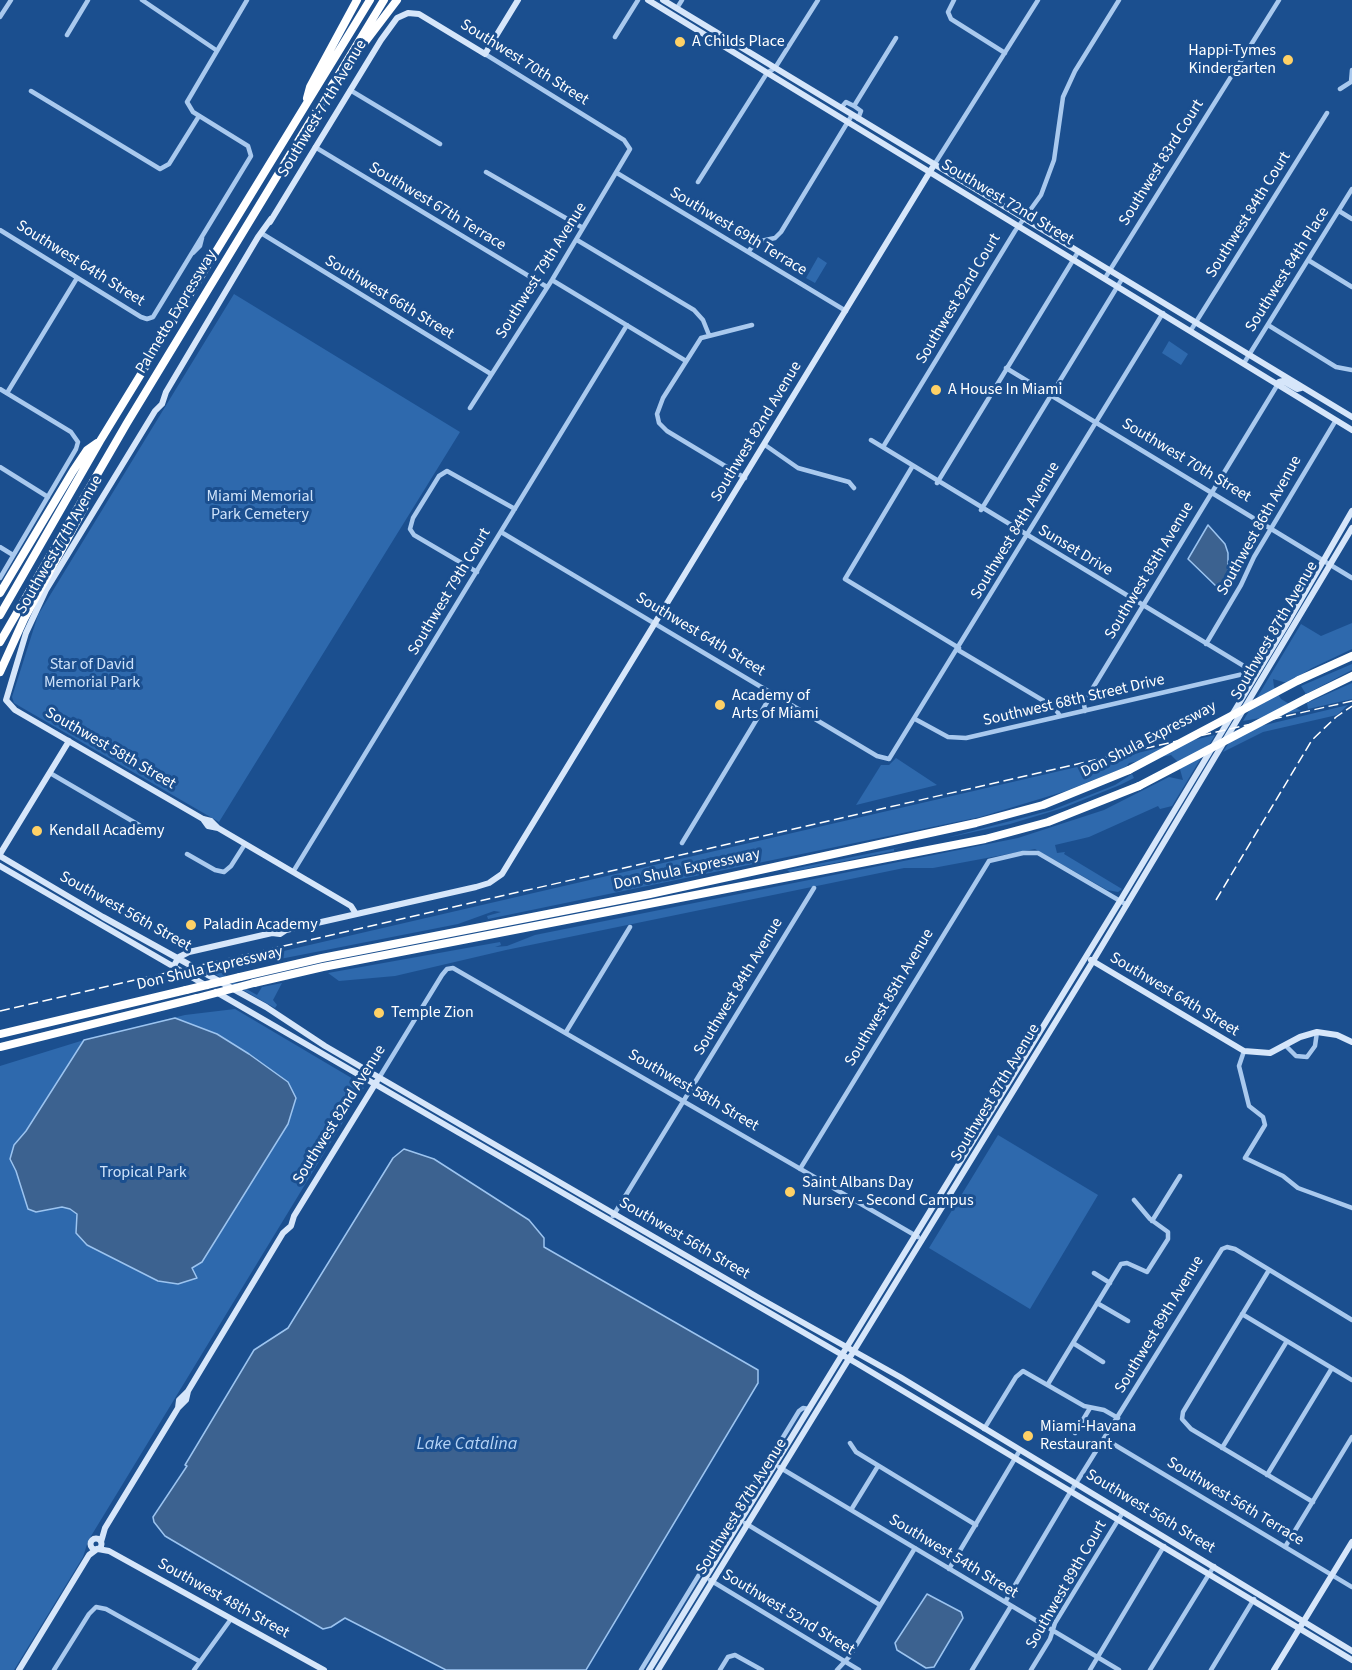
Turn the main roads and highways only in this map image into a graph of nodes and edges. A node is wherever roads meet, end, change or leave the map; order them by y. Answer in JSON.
{"nodes":[{"id":1,"x":357,"y":0,"type":"edge"},
{"id":2,"x":370,"y":0,"type":"edge"},
{"id":3,"x":384,"y":0,"type":"edge"},
{"id":4,"x":397,"y":0,"type":"edge"},
{"id":5,"x":518,"y":0,"type":"edge"},
{"id":6,"x":648,"y":0,"type":"edge"},
{"id":7,"x":663,"y":0,"type":"edge"},
{"id":8,"x":401,"y":15,"type":"joint"},
{"id":9,"x":339,"y":73,"type":"junction"},
{"id":10,"x":306,"y":105,"type":"junction"},
{"id":11,"x":934,"y":165,"type":"junction"},
{"id":12,"x":930,"y":172,"type":"junction"},
{"id":13,"x":1167,"y":306,"type":"junction"},
{"id":14,"x":1162,"y":313,"type":"junction"},
{"id":15,"x":1278,"y":383,"type":"junction"},
{"id":16,"x":1302,"y":387,"type":"junction"},
{"id":17,"x":1352,"y":417,"type":"edge"},
{"id":18,"x":1352,"y":430,"type":"edge"},
{"id":19,"x":100,"y":441,"type":"junction"},
{"id":20,"x":88,"y":489,"type":"junction"},
{"id":21,"x":1352,"y":511,"type":"edge"},
{"id":22,"x":1352,"y":528,"type":"edge"},
{"id":23,"x":0,"y":593,"type":"edge"},
{"id":24,"x":0,"y":615,"type":"edge"},
{"id":25,"x":1299,"y":619,"type":"junction"},
{"id":26,"x":1288,"y":622,"type":"junction"},
{"id":27,"x":0,"y":642,"type":"edge"},
{"id":28,"x":1352,"y":656,"type":"edge"},
{"id":29,"x":0,"y":672,"type":"edge"},
{"id":30,"x":1254,"y":675,"type":"junction"},
{"id":31,"x":1352,"y":676,"type":"edge"},
{"id":32,"x":1264,"y":678,"type":"junction"},
{"id":33,"x":6,"y":700,"type":"joint"},
{"id":34,"x":69,"y":741,"type":"junction"},
{"id":35,"x":1188,"y":787,"type":"junction"},
{"id":36,"x":1196,"y":791,"type":"junction"},
{"id":37,"x":0,"y":855,"type":"edge"},
{"id":38,"x":0,"y":866,"type":"edge"},
{"id":39,"x":356,"y":914,"type":"junction"},
{"id":40,"x":179,"y":957,"type":"junction"},
{"id":41,"x":1085,"y":957,"type":"junction"},
{"id":42,"x":1093,"y":961,"type":"junction"},
{"id":43,"x":173,"y":967,"type":"junction"},
{"id":44,"x":1076,"y":972,"type":"junction"},
{"id":45,"x":1083,"y":977,"type":"junction"},
{"id":46,"x":1045,"y":1024,"type":"junction"},
{"id":47,"x":1052,"y":1028,"type":"junction"},
{"id":48,"x":0,"y":1034,"type":"edge"},
{"id":49,"x":1352,"y":1042,"type":"edge"},
{"id":50,"x":0,"y":1047,"type":"edge"},
{"id":51,"x":377,"y":1081,"type":"junction"},
{"id":52,"x":1006,"y":1086,"type":"junction"},
{"id":53,"x":1014,"y":1091,"type":"junction"},
{"id":54,"x":985,"y":1122,"type":"junction"},
{"id":55,"x":992,"y":1126,"type":"junction"},
{"id":56,"x":974,"y":1140,"type":"junction"},
{"id":57,"x":489,"y":1141,"type":"junction"},
{"id":58,"x":981,"y":1144,"type":"junction"},
{"id":59,"x":485,"y":1148,"type":"junction"},
{"id":60,"x":951,"y":1178,"type":"junction"},
{"id":61,"x":958,"y":1182,"type":"junction"},
{"id":62,"x":711,"y":1270,"type":"junction"},
{"id":63,"x":707,"y":1277,"type":"junction"},
{"id":64,"x":848,"y":1347,"type":"junction"},
{"id":65,"x":855,"y":1351,"type":"junction"},
{"id":66,"x":843,"y":1355,"type":"junction"},
{"id":67,"x":850,"y":1359,"type":"junction"},
{"id":68,"x":809,"y":1410,"type":"junction"},
{"id":69,"x":811,"y":1422,"type":"junction"},
{"id":70,"x":1352,"y":1542,"type":"edge"},
{"id":71,"x":98,"y":1544,"type":"junction"},
{"id":72,"x":89,"y":1556,"type":"junction"},
{"id":73,"x":1305,"y":1620,"type":"junction"},
{"id":74,"x":1300,"y":1627,"type":"junction"},
{"id":75,"x":669,"y":1629,"type":"junction"},
{"id":76,"x":679,"y":1636,"type":"junction"},
{"id":77,"x":1352,"y":1651,"type":"edge"},
{"id":78,"x":1352,"y":1660,"type":"edge"},
{"id":79,"x":19,"y":1670,"type":"edge"},
{"id":80,"x":324,"y":1670,"type":"edge"},
{"id":81,"x":649,"y":1670,"type":"edge"},
{"id":82,"x":658,"y":1670,"type":"edge"},
{"id":83,"x":1274,"y":1670,"type":"edge"}],
"edges":[{"from":1,"to":10,"type":"highway"},
{"from":2,"to":10,"type":"highway","name":"Palmetto Expressway"},
{"from":3,"to":9,"type":"highway","name":"Palmetto Expressway"},
{"from":4,"to":9,"type":"highway"},
{"from":5,"to":8,"type":"main road","name":"Southwest 70th Street"},
{"from":6,"to":12,"type":"main road","name":"Southwest 72nd Street"},
{"from":7,"to":11,"type":"main road","name":"Southwest 72nd Street"},
{"from":8,"to":33,"type":"main road","name":"Southwest 77th Avenue"},
{"from":9,"to":20,"type":"highway","name":"Palmetto Expressway"},
{"from":10,"to":19,"type":"highway","name":"Palmetto Expressway"},
{"from":11,"to":12,"type":"main road","name":"Southwest 82nd Avenue"},
{"from":11,"to":13,"type":"main road","name":"Southwest 72nd Street"},
{"from":12,"to":14,"type":"main road","name":"Southwest 72nd Street"},
{"from":12,"to":39,"type":"main road","name":"Southwest 82nd Avenue"},
{"from":13,"to":14,"type":"main road"},
{"from":13,"to":16,"type":"main road","name":"Southwest 72nd Street"},
{"from":14,"to":15,"type":"main road","name":"Southwest 72nd Street"},
{"from":15,"to":16,"type":"main road"},
{"from":15,"to":18,"type":"main road","name":"Southwest 72nd Street"},
{"from":16,"to":17,"type":"main road","name":"Southwest 72nd Street"},
{"from":19,"to":23,"type":"highway"},
{"from":19,"to":24,"type":"highway","name":"Palmetto Expressway"},
{"from":20,"to":27,"type":"highway","name":"Palmetto Expressway"},
{"from":20,"to":29,"type":"highway"},
{"from":21,"to":26,"type":"main road","name":"Southwest 87th Avenue"},
{"from":22,"to":25,"type":"main road","name":"Southwest 87th Avenue"},
{"from":25,"to":26,"type":"main road"},
{"from":25,"to":32,"type":"main road","name":"Southwest 87th Avenue"},
{"from":26,"to":30,"type":"main road","name":"Southwest 87th Avenue"},
{"from":28,"to":48,"type":"highway","name":"Don Shula Expressway","bridge":true},
{"from":30,"to":32,"type":"main road"},
{"from":30,"to":35,"type":"main road","name":"Southwest 87th Avenue"},
{"from":31,"to":50,"type":"highway","name":"Don Shula Expressway","bridge":true},
{"from":32,"to":36,"type":"main road","name":"Southwest 87th Avenue"},
{"from":33,"to":34,"type":"main road","name":"Southwest 58th Street"},
{"from":34,"to":37,"type":"main road"},
{"from":34,"to":39,"type":"main road","name":"Southwest 58th Street"},
{"from":35,"to":36,"type":"main road"},
{"from":35,"to":41,"type":"main road","name":"Southwest 87th Avenue"},
{"from":36,"to":42,"type":"main road","name":"Southwest 87th Avenue"},
{"from":37,"to":40,"type":"main road","name":"Southwest 56th Street"},
{"from":38,"to":43,"type":"main road","name":"Southwest 56th Street"},
{"from":39,"to":40,"type":"main road"},
{"from":40,"to":43,"type":"main road"},
{"from":40,"to":51,"type":"main road","name":"Southwest 56th Street"},
{"from":41,"to":42,"type":"main road","name":"Southwest 64th Street"},
{"from":41,"to":44,"type":"main road","name":"Southwest 87th Avenue"},
{"from":42,"to":45,"type":"main road","name":"Southwest 87th Avenue"},
{"from":42,"to":49,"type":"main road","name":"Southwest 64th Street"},
{"from":43,"to":51,"type":"main road","name":"Southwest 56th Street"},
{"from":44,"to":45,"type":"main road"},
{"from":44,"to":46,"type":"main road","name":"Southwest 87th Avenue"},
{"from":45,"to":47,"type":"main road","name":"Southwest 87th Avenue"},
{"from":46,"to":47,"type":"main road"},
{"from":46,"to":52,"type":"main road","name":"Southwest 87th Avenue"},
{"from":47,"to":53,"type":"main road","name":"Southwest 87th Avenue"},
{"from":51,"to":57,"type":"main road","name":"Southwest 56th Street"},
{"from":51,"to":59,"type":"main road","name":"Southwest 56th Street"},
{"from":51,"to":71,"type":"main road","name":"Southwest 82nd Avenue"},
{"from":52,"to":53,"type":"main road"},
{"from":52,"to":54,"type":"main road","name":"Southwest 87th Avenue"},
{"from":53,"to":55,"type":"main road","name":"Southwest 87th Avenue"},
{"from":54,"to":55,"type":"main road"},
{"from":54,"to":56,"type":"main road","name":"Southwest 87th Avenue"},
{"from":55,"to":58,"type":"main road","name":"Southwest 87th Avenue"},
{"from":56,"to":58,"type":"main road"},
{"from":56,"to":60,"type":"main road","name":"Southwest 87th Avenue"},
{"from":57,"to":59,"type":"main road"},
{"from":57,"to":62,"type":"main road","name":"Southwest 56th Street"},
{"from":58,"to":61,"type":"main road","name":"Southwest 87th Avenue"},
{"from":59,"to":63,"type":"main road","name":"Southwest 56th Street"},
{"from":60,"to":61,"type":"main road"},
{"from":60,"to":64,"type":"main road","name":"Southwest 87th Avenue"},
{"from":61,"to":65,"type":"main road","name":"Southwest 87th Avenue"},
{"from":62,"to":63,"type":"main road"},
{"from":62,"to":64,"type":"main road","name":"Southwest 56th Street"},
{"from":63,"to":66,"type":"main road","name":"Southwest 56th Street"},
{"from":64,"to":65,"type":"main road","name":"Southwest 56th Street"},
{"from":64,"to":66,"type":"main road","name":"Southwest 87th Avenue"},
{"from":65,"to":67,"type":"main road","name":"Southwest 87th Avenue"},
{"from":65,"to":73,"type":"main road","name":"Southwest 56th Street"},
{"from":66,"to":67,"type":"main road","name":"Southwest 56th Street"},
{"from":66,"to":68,"type":"main road","name":"Southwest 87th Avenue"},
{"from":67,"to":69,"type":"main road","name":"Southwest 87th Avenue"},
{"from":67,"to":74,"type":"main road","name":"Southwest 56th Street"},
{"from":68,"to":69,"type":"main road"},
{"from":68,"to":75,"type":"main road","name":"Southwest 87th Avenue"},
{"from":69,"to":76,"type":"main road","name":"Southwest 87th Avenue"},
{"from":70,"to":73,"type":"main road"},
{"from":71,"to":72,"type":"main road","name":"Southwest 82nd Avenue"},
{"from":71,"to":72,"type":"main road","name":"Southwest 82nd Avenue"},
{"from":71,"to":80,"type":"main road","name":"Southwest 48th Street"},
{"from":72,"to":79,"type":"main road","name":"Southwest 82nd Avenue"},
{"from":73,"to":74,"type":"main road"},
{"from":73,"to":77,"type":"main road","name":"Southwest 56th Street"},
{"from":74,"to":78,"type":"main road","name":"Southwest 56th Street"},
{"from":74,"to":83,"type":"main road"},
{"from":75,"to":76,"type":"main road"},
{"from":75,"to":81,"type":"main road","name":"Southwest 87th Avenue"},
{"from":76,"to":82,"type":"main road","name":"Southwest 87th Avenue"}]}
